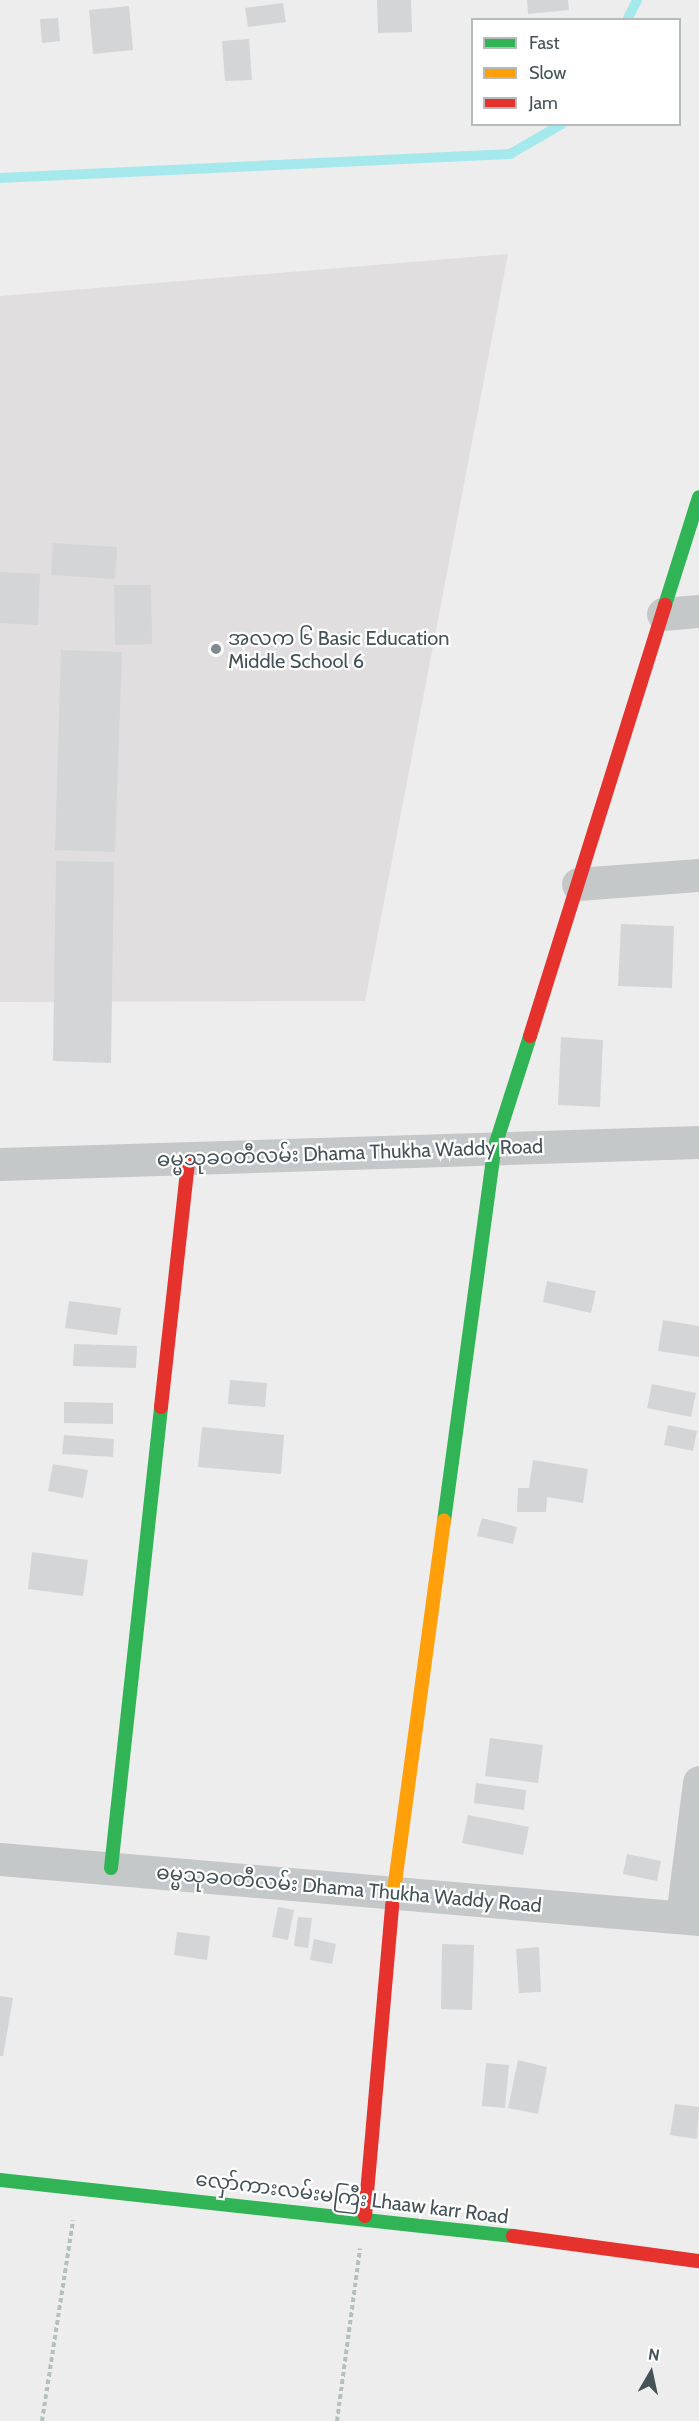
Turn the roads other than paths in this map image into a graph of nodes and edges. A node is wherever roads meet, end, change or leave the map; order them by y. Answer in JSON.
{"nodes":[{"id":1,"x":699,"y":497,"type":"edge"},
{"id":2,"x":699,"y":610,"type":"edge"},
{"id":3,"x":663,"y":614,"type":"junction"},
{"id":4,"x":699,"y":875,"type":"edge"},
{"id":5,"x":578,"y":884,"type":"junction"},
{"id":6,"x":699,"y":1142,"type":"edge"},
{"id":7,"x":495,"y":1146,"type":"junction"},
{"id":8,"x":188,"y":1161,"type":"junction"},
{"id":9,"x":0,"y":1164,"type":"edge"},
{"id":10,"x":699,"y":1782,"type":"edge"},
{"id":11,"x":0,"y":1859,"type":"edge"},
{"id":12,"x":111,"y":1868,"type":"junction"},
{"id":13,"x":393,"y":1893,"type":"junction"},
{"id":14,"x":691,"y":1918,"type":"edge"},
{"id":15,"x":0,"y":2180,"type":"edge"},
{"id":16,"x":364,"y":2216,"type":"junction"},
{"id":17,"x":699,"y":2261,"type":"edge"}],
"edges":[{"from":1,"to":3,"type":"street"},
{"from":2,"to":3,"type":"street"},
{"from":3,"to":5,"type":"street"},
{"from":4,"to":5,"type":"street"},
{"from":5,"to":7,"type":"street"},
{"from":6,"to":7,"type":"street","name":"ဓမ္မသုခဝတီလမ်း Dhama Thukha Waddy Road"},
{"from":7,"to":8,"type":"street","name":"ဓမ္မသုခဝတီလမ်း Dhama Thukha Waddy Road"},
{"from":7,"to":13,"type":"street"},
{"from":8,"to":9,"type":"street","name":"ဓမ္မသုခဝတီလမ်း Dhama Thukha Waddy Road"},
{"from":8,"to":12,"type":"street"},
{"from":10,"to":14,"type":"street"},
{"from":11,"to":12,"type":"street","name":"ဓမ္မသုခဝတီလမ်း Dhama Thukha Waddy Road"},
{"from":12,"to":13,"type":"street","name":"ဓမ္မသုခဝတီလမ်း Dhama Thukha Waddy Road"},
{"from":13,"to":14,"type":"street","name":"ဓမ္မသုခဝတီလမ်း Dhama Thukha Waddy Road"},
{"from":13,"to":16,"type":"street"},
{"from":15,"to":16,"type":"street","name":"လှော်ကားလမ်းမကြီး Lhaaw karr Road"},
{"from":16,"to":17,"type":"street","name":"လှော်ကားလမ်းမကြီး Lhaaw karr Road"}]}
